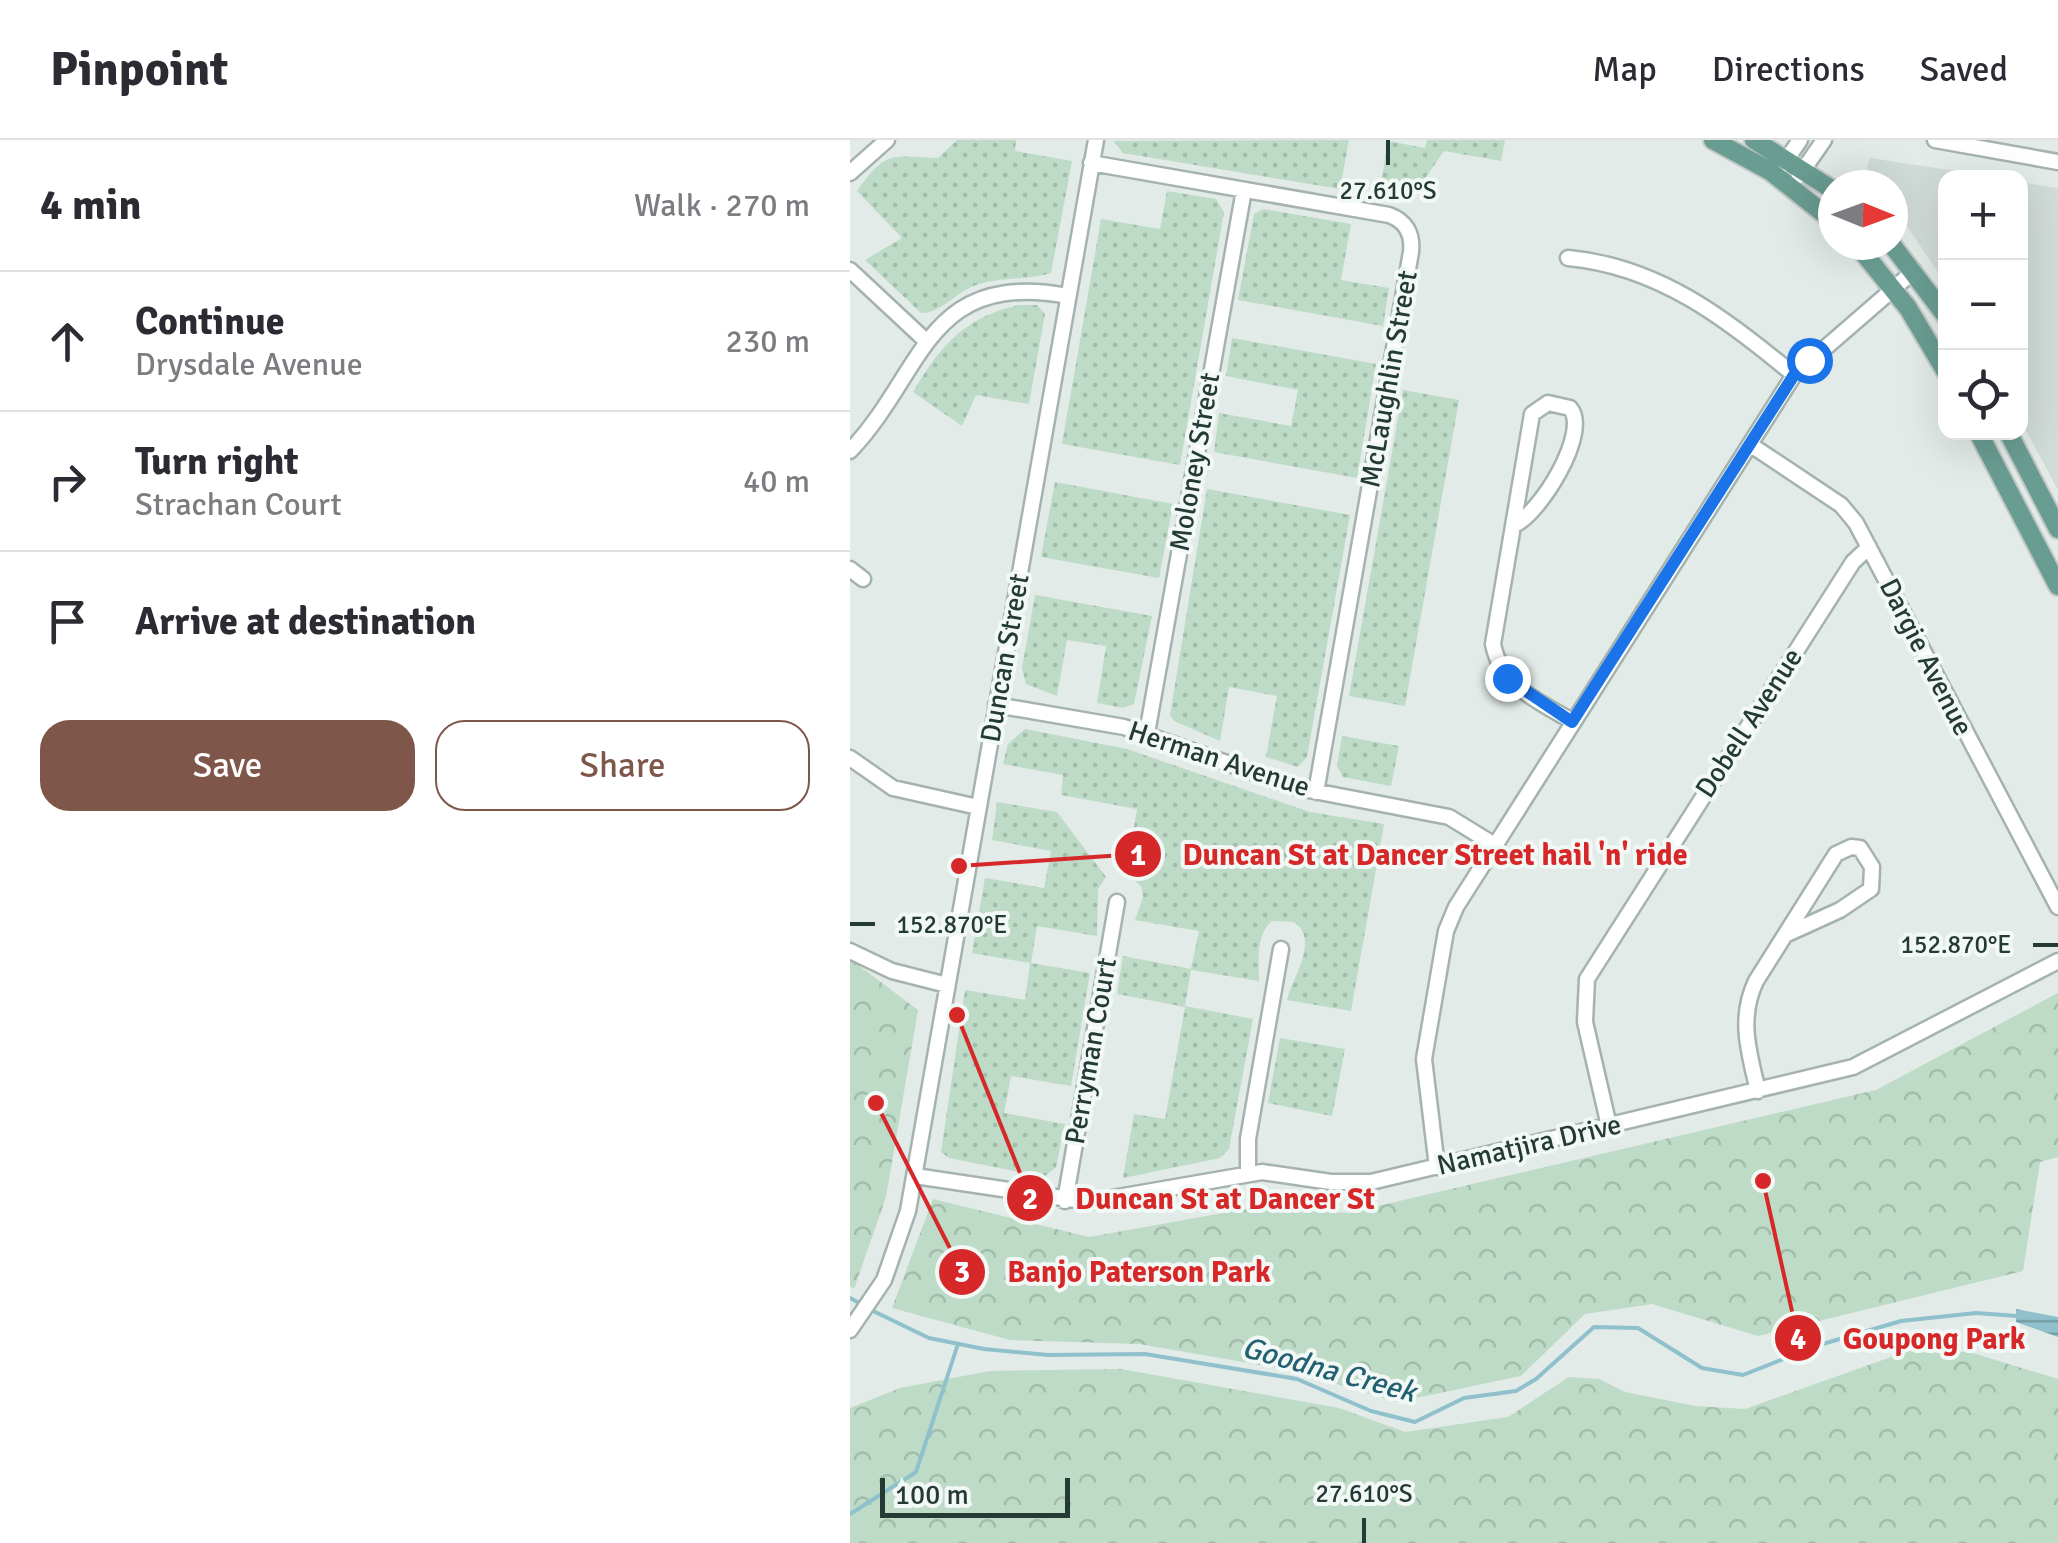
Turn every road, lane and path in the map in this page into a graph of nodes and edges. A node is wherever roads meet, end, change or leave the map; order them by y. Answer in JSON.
{"nodes":[{"id":1,"x":887,"y":140,"type":"edge"},
{"id":2,"x":1096,"y":140,"type":"edge"},
{"id":3,"x":1713,"y":140,"type":"edge"},
{"id":4,"x":1754,"y":140,"type":"edge"},
{"id":5,"x":1800,"y":140,"type":"edge"},
{"id":6,"x":1824,"y":140,"type":"edge"},
{"id":7,"x":1935,"y":140,"type":"edge"},
{"id":8,"x":2058,"y":162,"type":"edge"},
{"id":9,"x":1091,"y":163,"type":"junction"},
{"id":10,"x":1781,"y":167,"type":"junction"},
{"id":11,"x":1804,"y":170,"type":"junction"},
{"id":12,"x":850,"y":173,"type":"edge"},
{"id":13,"x":1818,"y":180,"type":"edge"},
{"id":14,"x":1792,"y":186,"type":"junction"},
{"id":15,"x":1244,"y":190,"type":"junction"},
{"id":16,"x":1818,"y":208,"type":"edge"},
{"id":17,"x":1568,"y":258,"type":"dead end"},
{"id":18,"x":1870,"y":260,"type":"edge"},
{"id":19,"x":1905,"y":260,"type":"edge"},
{"id":20,"x":850,"y":270,"type":"edge"},
{"id":21,"x":1914,"y":270,"type":"junction"},
{"id":22,"x":1894,"y":288,"type":"junction"},
{"id":23,"x":1068,"y":296,"type":"junction"},
{"id":24,"x":1938,"y":304,"type":"edge"},
{"id":25,"x":925,"y":340,"type":"junction"},
{"id":26,"x":1938,"y":359,"type":"edge"},
{"id":27,"x":1794,"y":375,"type":"junction"},
{"id":28,"x":1982,"y":440,"type":"edge"},
{"id":29,"x":2012,"y":440,"type":"edge"},
{"id":30,"x":1751,"y":445,"type":"junction"},
{"id":31,"x":850,"y":451,"type":"edge"},
{"id":32,"x":1514,"y":525,"type":"junction"},
{"id":33,"x":2058,"y":529,"type":"edge"},
{"id":34,"x":1869,"y":547,"type":"junction"},
{"id":35,"x":850,"y":569,"type":"edge"},
{"id":36,"x":863,"y":579,"type":"dead end"},
{"id":37,"x":2058,"y":586,"type":"edge"},
{"id":38,"x":996,"y":705,"type":"junction"},
{"id":39,"x":1572,"y":722,"type":"junction"},
{"id":40,"x":1147,"y":734,"type":"junction"},
{"id":41,"x":850,"y":758,"type":"edge"},
{"id":42,"x":1316,"y":792,"type":"junction"},
{"id":43,"x":978,"y":808,"type":"junction"},
{"id":44,"x":1494,"y":844,"type":"junction"},
{"id":45,"x":1117,"y":902,"type":"dead end"},
{"id":46,"x":2058,"y":907,"type":"edge"},
{"id":47,"x":1785,"y":935,"type":"junction"},
{"id":48,"x":1281,"y":950,"type":"dead end"},
{"id":49,"x":850,"y":952,"type":"edge"},
{"id":50,"x":2058,"y":961,"type":"edge"},
{"id":51,"x":947,"y":984,"type":"junction"},
{"id":52,"x":1758,"y":1091,"type":"junction"},
{"id":53,"x":1609,"y":1126,"type":"junction"},
{"id":54,"x":1438,"y":1167,"type":"junction"},
{"id":55,"x":1248,"y":1173,"type":"junction"},
{"id":56,"x":915,"y":1176,"type":"junction"},
{"id":57,"x":1065,"y":1201,"type":"junction"},
{"id":58,"x":850,"y":1330,"type":"edge"}],
"edges":[{"from":1,"to":12,"type":"street"},
{"from":2,"to":9,"type":"street","name":"Duncan Street"},
{"from":3,"to":10,"type":"main road"},
{"from":4,"to":10,"type":"main road"},
{"from":5,"to":10,"type":"street"},
{"from":6,"to":11,"type":"street"},
{"from":7,"to":8,"type":"street"},
{"from":9,"to":15,"type":"street","name":"McLaughlin Street"},
{"from":9,"to":23,"type":"street","name":"Duncan Street"},
{"from":10,"to":11,"type":"main road"},
{"from":10,"to":14,"type":"main road"},
{"from":11,"to":13,"type":"main road"},
{"from":11,"to":14,"type":"street"},
{"from":14,"to":16,"type":"main road"},
{"from":15,"to":40,"type":"street","name":"Moloney Street"},
{"from":15,"to":42,"type":"street","name":"McLaughlin Street"},
{"from":17,"to":27,"type":"street"},
{"from":18,"to":22,"type":"main road"},
{"from":19,"to":21,"type":"main road"},
{"from":20,"to":25,"type":"street"},
{"from":21,"to":22,"type":"street"},
{"from":21,"to":24,"type":"main road"},
{"from":22,"to":26,"type":"main road"},
{"from":22,"to":27,"type":"street"},
{"from":23,"to":25,"type":"street"},
{"from":23,"to":38,"type":"street","name":"Duncan Street"},
{"from":25,"to":31,"type":"street"},
{"from":27,"to":30,"type":"street"},
{"from":28,"to":37,"type":"main road"},
{"from":29,"to":33,"type":"main road"},
{"from":30,"to":34,"type":"street","name":"Dargie Avenue"},
{"from":30,"to":39,"type":"street"},
{"from":32,"to":32,"type":"street"},
{"from":32,"to":39,"type":"street"},
{"from":34,"to":46,"type":"street","name":"Dargie Avenue"},
{"from":34,"to":53,"type":"street","name":"Dobell Avenue"},
{"from":35,"to":36,"type":"street"},
{"from":38,"to":40,"type":"street","name":"Herman Avenue"},
{"from":38,"to":43,"type":"street","name":"Duncan Street"},
{"from":39,"to":44,"type":"street"},
{"from":40,"to":42,"type":"street","name":"Herman Avenue"},
{"from":41,"to":43,"type":"street"},
{"from":42,"to":44,"type":"street","name":"Herman Avenue"},
{"from":43,"to":51,"type":"street","name":"Duncan Street"},
{"from":44,"to":54,"type":"street"},
{"from":45,"to":57,"type":"street","name":"Perryman Court"},
{"from":47,"to":47,"type":"street"},
{"from":47,"to":52,"type":"street"},
{"from":48,"to":55,"type":"street"},
{"from":49,"to":51,"type":"street"},
{"from":50,"to":52,"type":"street","name":"Namatjira Drive"},
{"from":51,"to":56,"type":"street","name":"Duncan Street"},
{"from":52,"to":53,"type":"street","name":"Namatjira Drive"},
{"from":53,"to":54,"type":"street","name":"Namatjira Drive"},
{"from":54,"to":55,"type":"street","name":"Namatjira Drive"},
{"from":55,"to":57,"type":"street","name":"Namatjira Drive"},
{"from":56,"to":57,"type":"street","name":"Namatjira Drive"},
{"from":56,"to":58,"type":"street","name":"Duncan Street"}]}
